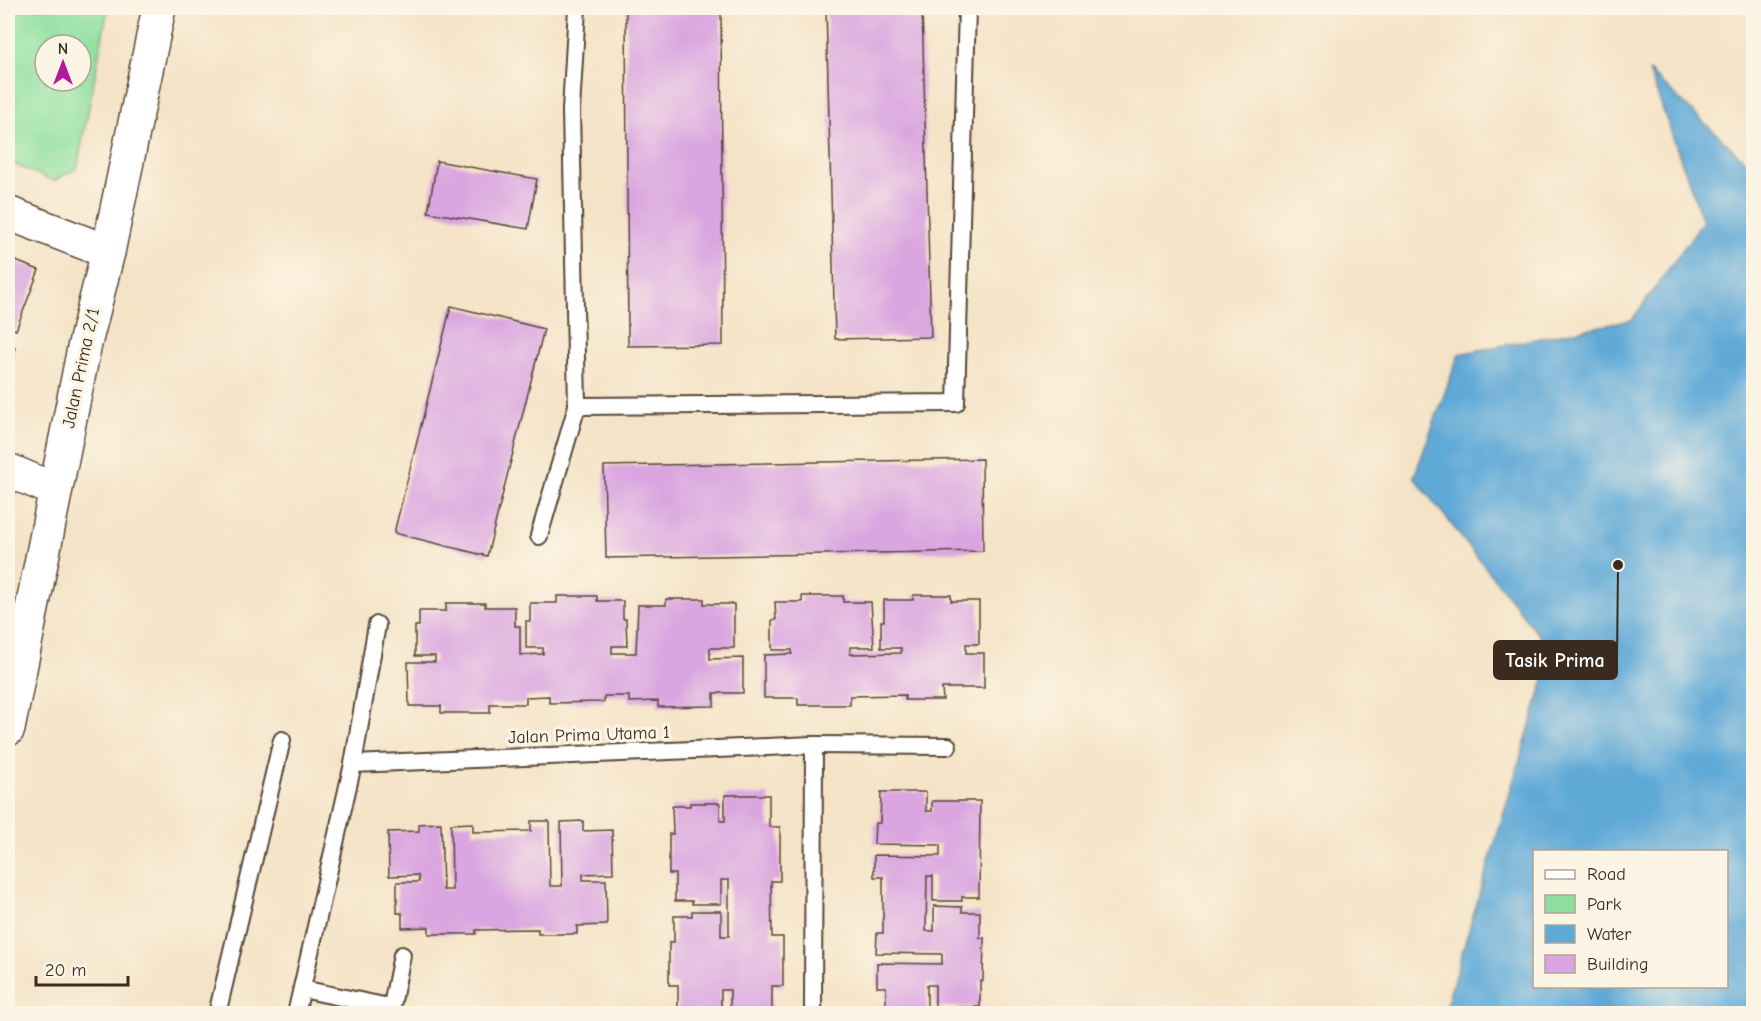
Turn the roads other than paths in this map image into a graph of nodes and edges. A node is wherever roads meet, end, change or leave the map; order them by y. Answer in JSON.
{"nodes":[{"id":1,"x":159,"y":8,"type":"edge"},
{"id":2,"x":576,"y":8,"type":"edge"},
{"id":3,"x":967,"y":8,"type":"edge"},
{"id":4,"x":8,"y":213,"type":"edge"},
{"id":5,"x":108,"y":252,"type":"junction"},
{"id":6,"x":577,"y":406,"type":"junction"},
{"id":7,"x":8,"y":470,"type":"edge"},
{"id":8,"x":55,"y":490,"type":"junction"},
{"id":9,"x":539,"y":536,"type":"dead end"},
{"id":10,"x":377,"y":625,"type":"dead end"},
{"id":11,"x":8,"y":729,"type":"edge"},
{"id":12,"x":282,"y":740,"type":"dead end"},
{"id":13,"x":814,"y":745,"type":"junction"},
{"id":14,"x":948,"y":746,"type":"dead end"},
{"id":15,"x":353,"y":764,"type":"junction"},
{"id":16,"x":402,"y":955,"type":"dead end"},
{"id":17,"x":302,"y":989,"type":"junction"},
{"id":18,"x":391,"y":1012,"type":"edge"},
{"id":19,"x":217,"y":1014,"type":"edge"},
{"id":20,"x":296,"y":1014,"type":"edge"},
{"id":21,"x":813,"y":1014,"type":"edge"}],
"edges":[{"from":1,"to":5,"type":"street","name":"Jalan Prima 2/1"},
{"from":2,"to":6,"type":"lane"},
{"from":3,"to":6,"type":"lane"},
{"from":4,"to":5,"type":"street"},
{"from":5,"to":8,"type":"street","name":"Jalan Prima 2/1"},
{"from":6,"to":9,"type":"lane"},
{"from":7,"to":8,"type":"street"},
{"from":8,"to":11,"type":"street","name":"Jalan Prima 2/1"},
{"from":10,"to":15,"type":"lane"},
{"from":12,"to":19,"type":"lane"},
{"from":13,"to":14,"type":"lane","name":"Jalan Prima Utama 1"},
{"from":13,"to":15,"type":"lane","name":"Jalan Prima Utama 1"},
{"from":13,"to":21,"type":"lane"},
{"from":15,"to":17,"type":"lane"},
{"from":16,"to":18,"type":"lane"},
{"from":17,"to":18,"type":"lane"},
{"from":17,"to":20,"type":"lane"}]}
